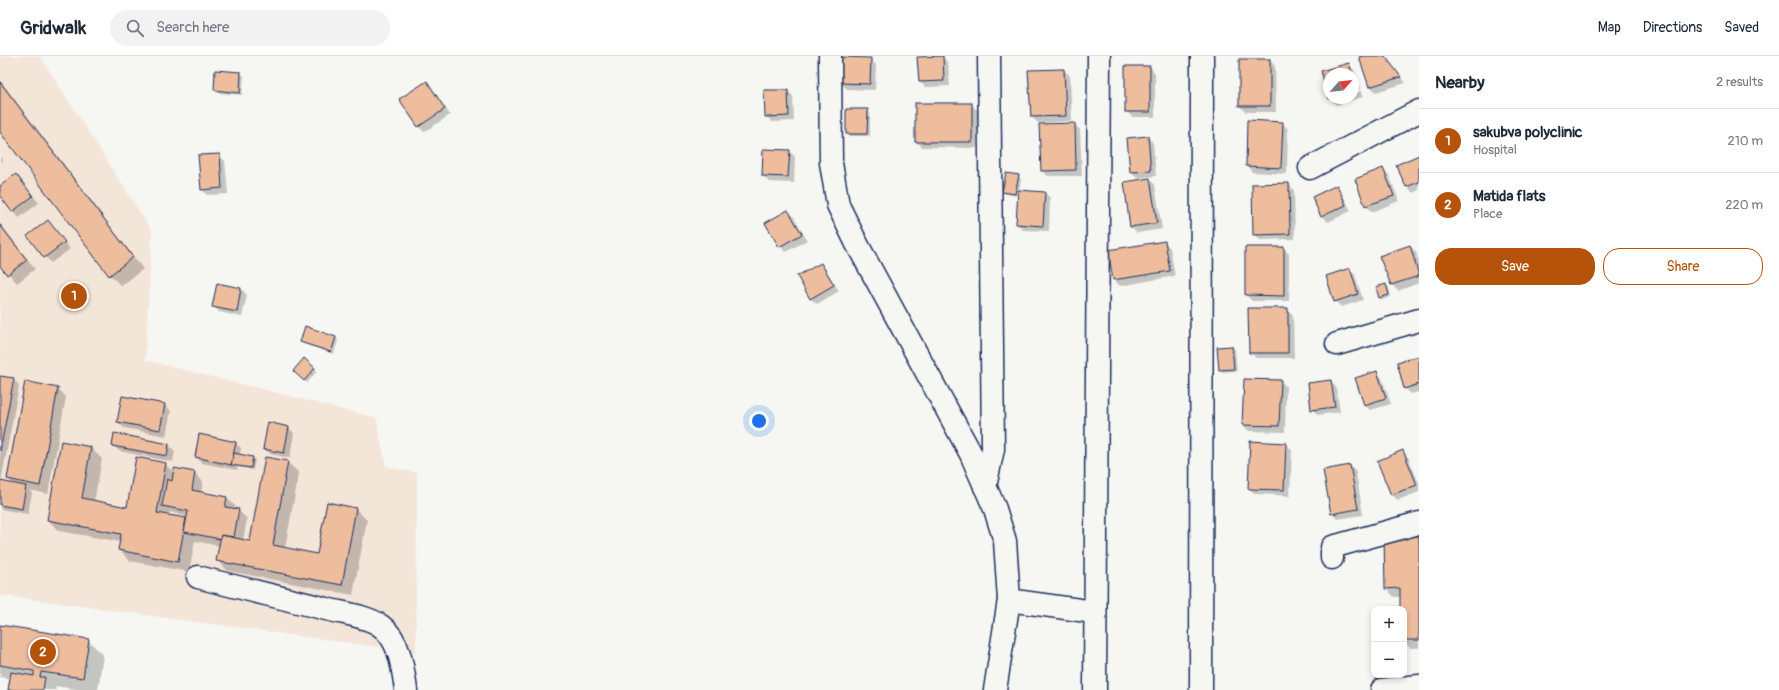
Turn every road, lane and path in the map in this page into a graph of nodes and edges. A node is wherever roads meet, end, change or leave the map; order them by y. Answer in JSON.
{"nodes":[{"id":1,"x":830,"y":56,"type":"edge"},
{"id":2,"x":989,"y":56,"type":"edge"},
{"id":3,"x":1099,"y":56,"type":"edge"},
{"id":4,"x":1202,"y":56,"type":"edge"},
{"id":5,"x":1419,"y":111,"type":"edge"},
{"id":6,"x":1310,"y":168,"type":"dead end"},
{"id":7,"x":1419,"y":320,"type":"edge"},
{"id":8,"x":1337,"y":344,"type":"dead end"},
{"id":9,"x":985,"y":487,"type":"junction"},
{"id":10,"x":1419,"y":523,"type":"edge"},
{"id":11,"x":1332,"y":558,"type":"dead end"},
{"id":12,"x":198,"y":577,"type":"dead end"},
{"id":13,"x":1009,"y":600,"type":"junction"},
{"id":14,"x":1094,"y":612,"type":"junction"},
{"id":15,"x":1419,"y":686,"type":"edge"},
{"id":16,"x":406,"y":690,"type":"edge"},
{"id":17,"x":995,"y":690,"type":"edge"},
{"id":18,"x":1095,"y":690,"type":"edge"},
{"id":19,"x":1201,"y":690,"type":"edge"},
{"id":20,"x":1382,"y":690,"type":"edge"}],
"edges":[{"from":1,"to":9,"type":"street"},
{"from":2,"to":9,"type":"street"},
{"from":3,"to":14,"type":"street"},
{"from":4,"to":19,"type":"street"},
{"from":5,"to":6,"type":"street"},
{"from":7,"to":8,"type":"street"},
{"from":9,"to":13,"type":"street"},
{"from":10,"to":11,"type":"street"},
{"from":12,"to":16,"type":"street"},
{"from":13,"to":14,"type":"street"},
{"from":13,"to":17,"type":"street"},
{"from":14,"to":18,"type":"street"},
{"from":15,"to":20,"type":"street"}]}
